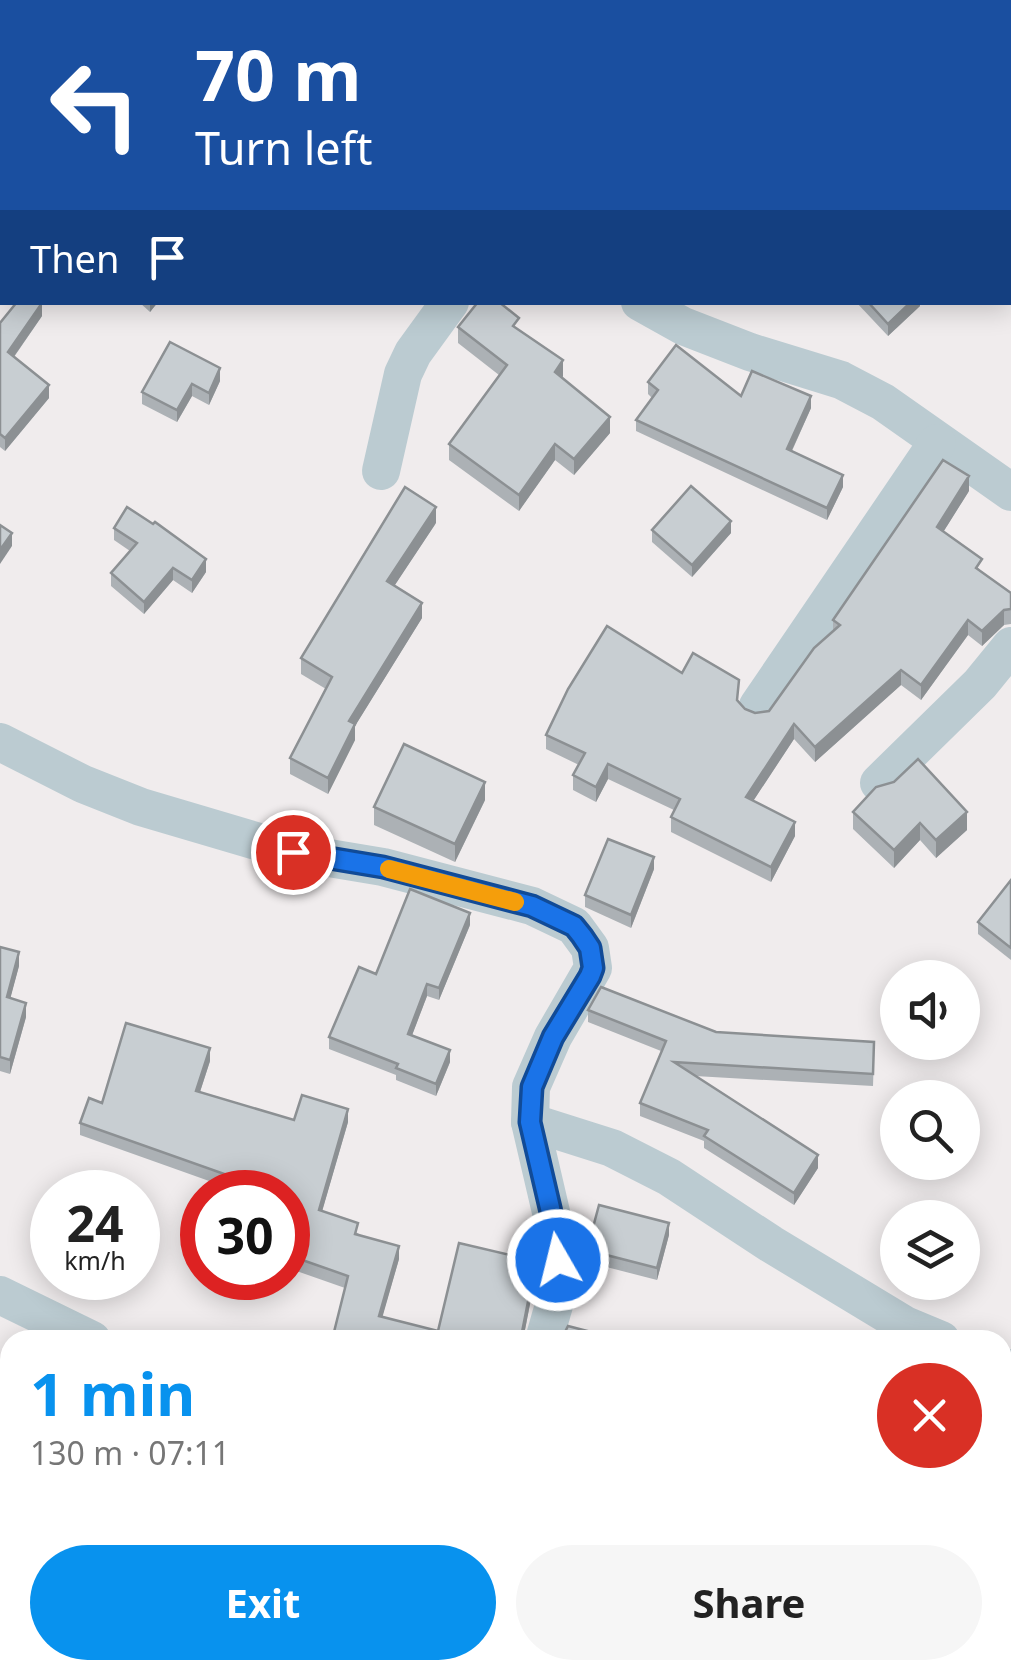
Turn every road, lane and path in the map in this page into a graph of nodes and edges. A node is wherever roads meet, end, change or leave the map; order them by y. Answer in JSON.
{"nodes":[{"id":1,"x":448,"y":305,"type":"edge"},
{"id":2,"x":646,"y":305,"type":"edge"},
{"id":3,"x":937,"y":443,"type":"junction"},
{"id":4,"x":381,"y":471,"type":"dead end"},
{"id":5,"x":1011,"y":492,"type":"edge"},
{"id":6,"x":1011,"y":646,"type":"edge"},
{"id":7,"x":758,"y":706,"type":"dead end"},
{"id":8,"x":0,"y":742,"type":"edge"},
{"id":9,"x":879,"y":783,"type":"edge"},
{"id":10,"x":530,"y":1122,"type":"junction"},
{"id":11,"x":0,"y":1295,"type":"edge"},
{"id":12,"x":72,"y":1330,"type":"edge"},
{"id":13,"x":547,"y":1330,"type":"edge"},
{"id":14,"x":921,"y":1330,"type":"edge"}],
"edges":[{"from":1,"to":4,"type":"street"},
{"from":2,"to":3,"type":"street"},
{"from":3,"to":5,"type":"street"},
{"from":3,"to":7,"type":"street"},
{"from":6,"to":9,"type":"street"},
{"from":8,"to":10,"type":"street"},
{"from":10,"to":13,"type":"street"},
{"from":10,"to":14,"type":"street"},
{"from":11,"to":12,"type":"street"}]}
